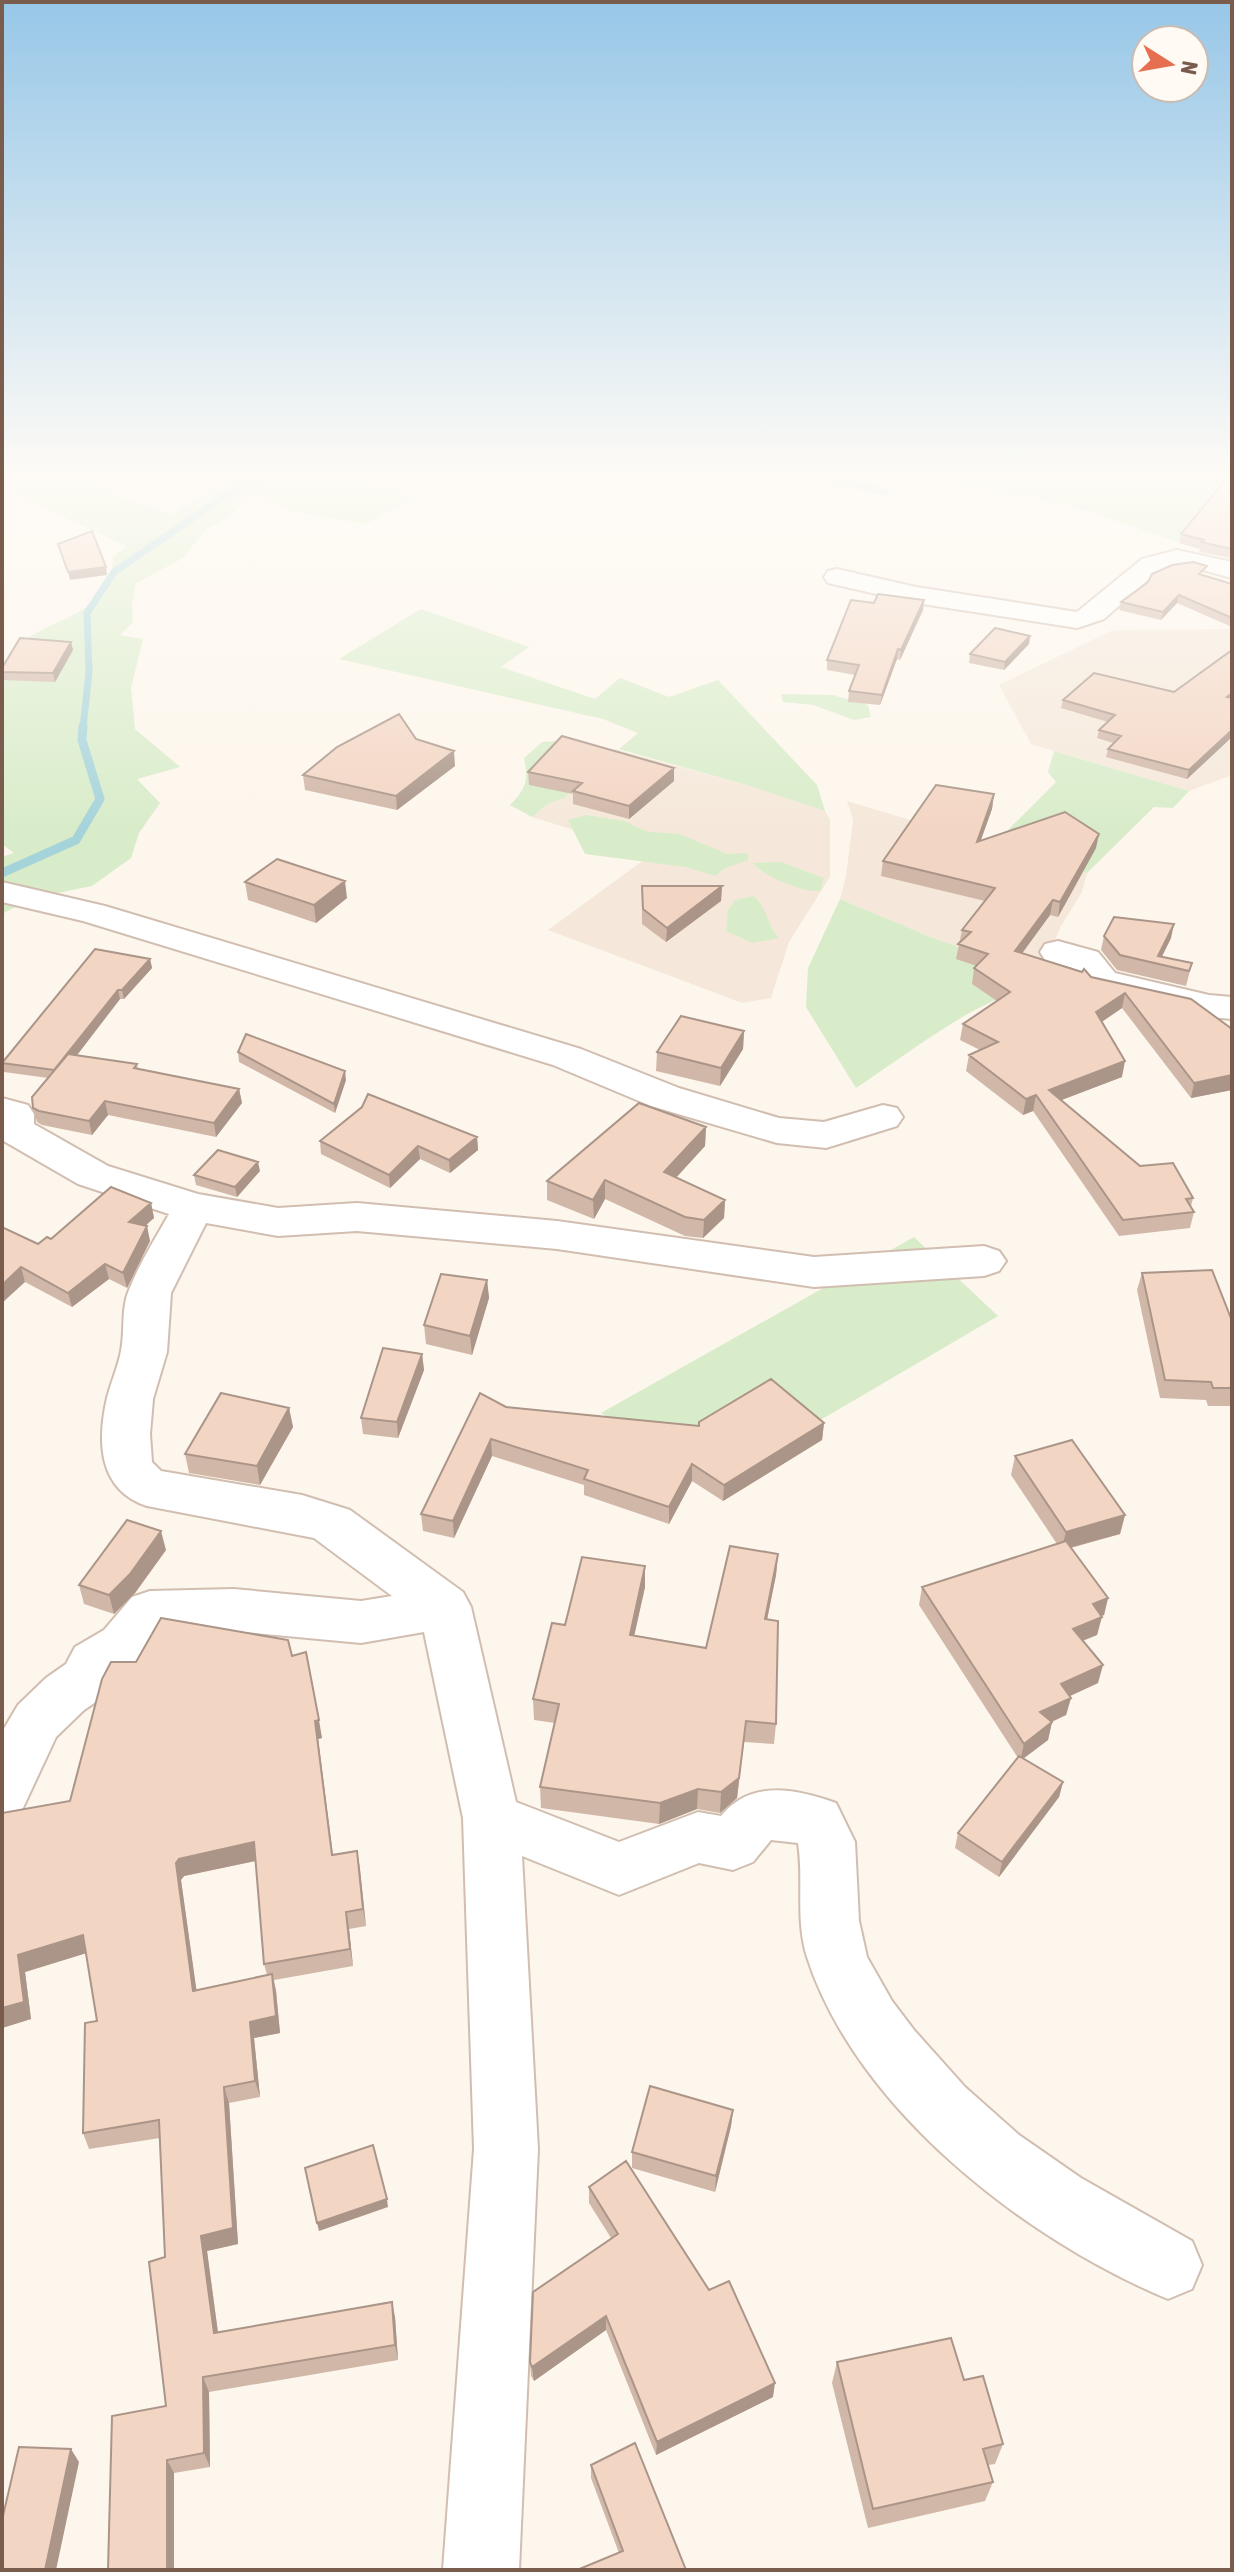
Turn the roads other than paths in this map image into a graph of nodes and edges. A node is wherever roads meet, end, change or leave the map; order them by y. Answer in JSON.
{"nodes":[{"id":1,"x":907,"y":593,"type":"edge"},
{"id":2,"x":1117,"y":593,"type":"edge"},
{"id":3,"x":2,"y":892,"type":"edge"},
{"id":4,"x":1058,"y":952,"type":"dead end"},
{"id":5,"x":1232,"y":1008,"type":"edge"},
{"id":6,"x":2,"y":1110,"type":"edge"},
{"id":7,"x":883,"y":1117,"type":"dead end"},
{"id":8,"x":193,"y":1207,"type":"junction"},
{"id":9,"x":984,"y":1261,"type":"dead end"},
{"id":10,"x":445,"y":1607,"type":"junction"},
{"id":11,"x":2,"y":1793,"type":"edge"},
{"id":12,"x":491,"y":1818,"type":"junction"},
{"id":13,"x":1168,"y":2265,"type":"dead end"},
{"id":14,"x":481,"y":2570,"type":"edge"}],
"edges":[{"from":1,"to":2,"type":"street"},
{"from":3,"to":7,"type":"street"},
{"from":4,"to":5,"type":"street"},
{"from":6,"to":8,"type":"street"},
{"from":8,"to":9,"type":"street"},
{"from":8,"to":10,"type":"street"},
{"from":10,"to":11,"type":"street"},
{"from":10,"to":12,"type":"street"},
{"from":12,"to":13,"type":"street"},
{"from":12,"to":14,"type":"street"}]}
